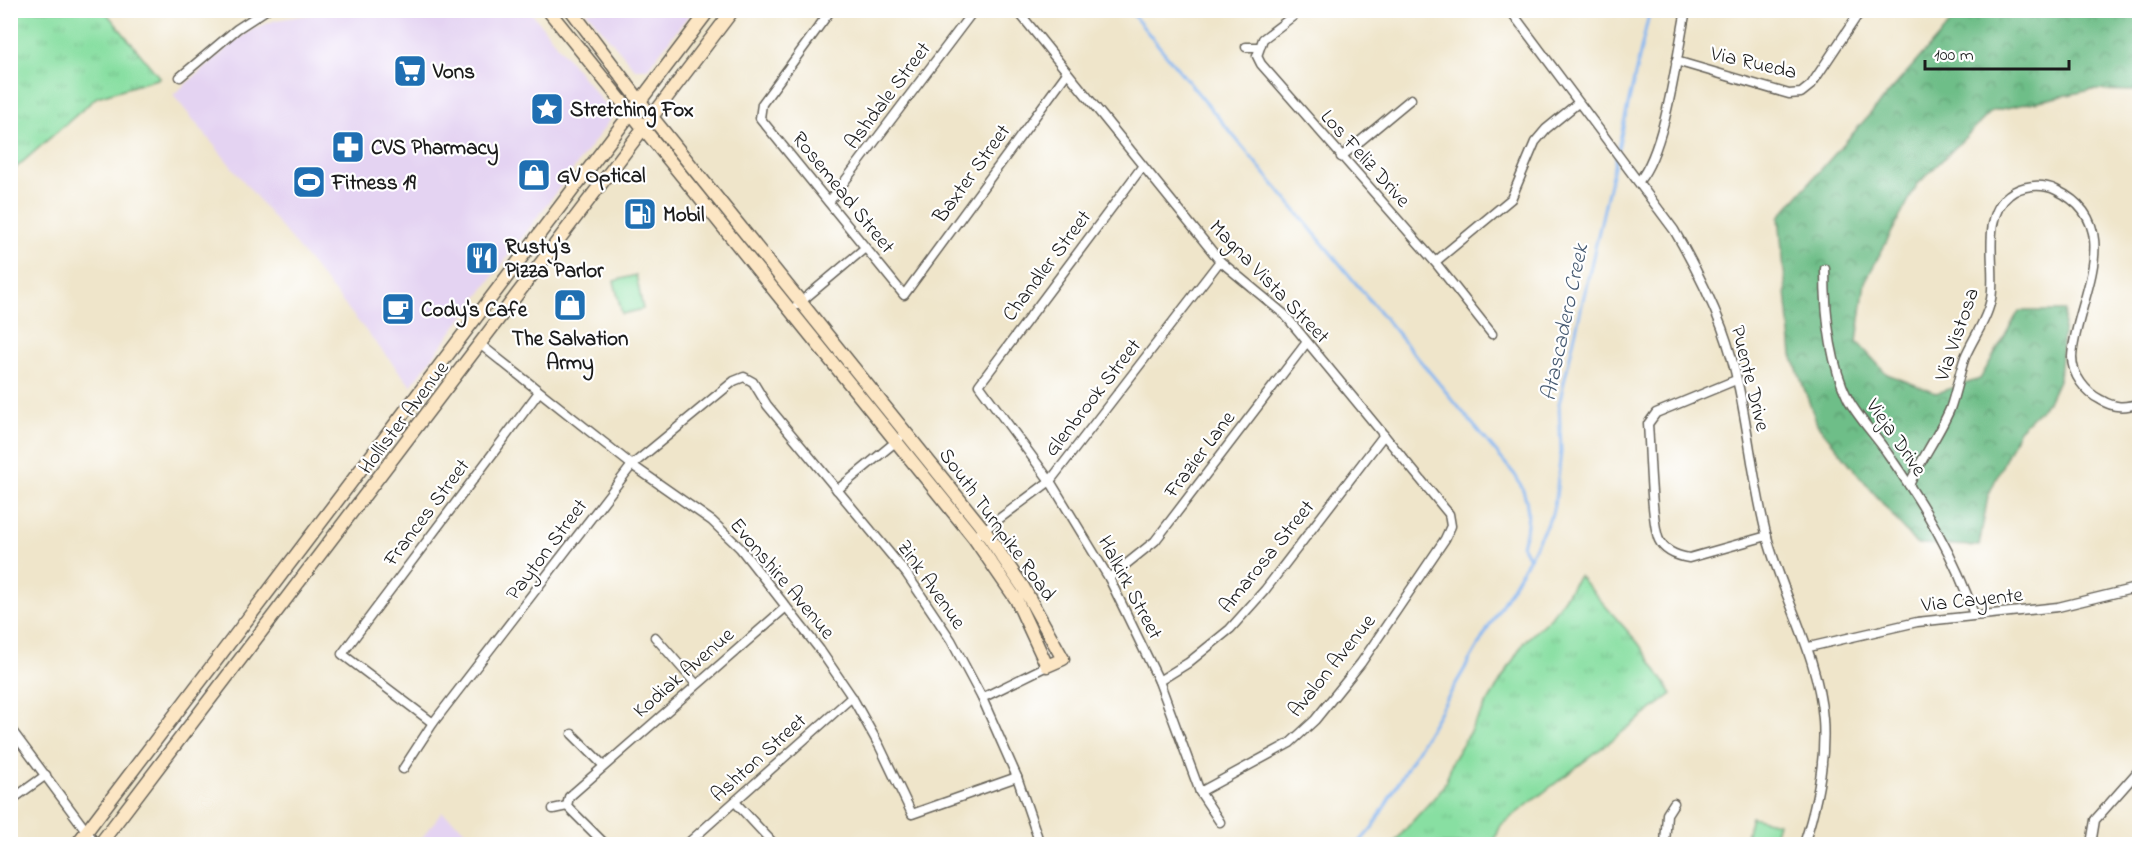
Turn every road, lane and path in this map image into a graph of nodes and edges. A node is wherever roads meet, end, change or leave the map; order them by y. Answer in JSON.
{"nodes":[{"id":1,"x":266,"y":10,"type":"edge"},
{"id":2,"x":548,"y":10,"type":"edge"},
{"id":3,"x":572,"y":10,"type":"edge"},
{"id":4,"x":709,"y":10,"type":"edge"},
{"id":5,"x":733,"y":10,"type":"edge"},
{"id":6,"x":831,"y":10,"type":"edge"},
{"id":7,"x":974,"y":10,"type":"edge"},
{"id":8,"x":1017,"y":10,"type":"edge"},
{"id":9,"x":1301,"y":10,"type":"edge"},
{"id":10,"x":1510,"y":10,"type":"edge"},
{"id":11,"x":1686,"y":10,"type":"edge"},
{"id":12,"x":1866,"y":10,"type":"edge"},
{"id":13,"x":1858,"y":14,"type":"edge"},
{"id":14,"x":1246,"y":46,"type":"dead end"},
{"id":15,"x":1258,"y":47,"type":"junction"},
{"id":16,"x":1676,"y":61,"type":"junction"},
{"id":17,"x":1067,"y":73,"type":"junction"},
{"id":18,"x":180,"y":78,"type":"dead end"},
{"id":19,"x":1411,"y":99,"type":"dead end"},
{"id":20,"x":641,"y":100,"type":"junction"},
{"id":21,"x":1578,"y":103,"type":"junction"},
{"id":22,"x":632,"y":113,"type":"junction"},
{"id":23,"x":652,"y":117,"type":"junction"},
{"id":24,"x":643,"y":129,"type":"junction"},
{"id":25,"x":1341,"y":157,"type":"junction"},
{"id":26,"x":1142,"y":167,"type":"junction"},
{"id":27,"x":1639,"y":181,"type":"junction"},
{"id":28,"x":829,"y":202,"type":"junction"},
{"id":29,"x":865,"y":248,"type":"junction"},
{"id":30,"x":1220,"y":261,"type":"junction"},
{"id":31,"x":1435,"y":262,"type":"junction"},
{"id":32,"x":1825,"y":269,"type":"dead end"},
{"id":33,"x":904,"y":295,"type":"joint"},
{"id":34,"x":796,"y":306,"type":"junction"},
{"id":35,"x":1492,"y":334,"type":"dead end"},
{"id":36,"x":1307,"y":342,"type":"junction"},
{"id":37,"x":481,"y":345,"type":"junction"},
{"id":38,"x":744,"y":377,"type":"joint"},
{"id":39,"x":1736,"y":380,"type":"junction"},
{"id":40,"x":979,"y":385,"type":"joint"},
{"id":41,"x":539,"y":392,"type":"junction"},
{"id":42,"x":2139,"y":403,"type":"edge"},
{"id":43,"x":1384,"y":435,"type":"junction"},
{"id":44,"x":902,"y":437,"type":"junction"},
{"id":45,"x":632,"y":465,"type":"junction"},
{"id":46,"x":1050,"y":481,"type":"junction"},
{"id":47,"x":1909,"y":485,"type":"junction"},
{"id":48,"x":837,"y":490,"type":"junction"},
{"id":49,"x":1451,"y":521,"type":"joint"},
{"id":50,"x":979,"y":534,"type":"junction"},
{"id":51,"x":1767,"y":536,"type":"junction"},
{"id":52,"x":1109,"y":578,"type":"junction"},
{"id":53,"x":2139,"y":587,"type":"edge"},
{"id":54,"x":786,"y":607,"type":"junction"},
{"id":55,"x":1974,"y":615,"type":"junction"},
{"id":56,"x":655,"y":637,"type":"dead end"},
{"id":57,"x":1809,"y":647,"type":"junction"},
{"id":58,"x":1047,"y":666,"type":"joint"},
{"id":59,"x":1159,"y":681,"type":"junction"},
{"id":60,"x":696,"y":684,"type":"junction"},
{"id":61,"x":852,"y":697,"type":"junction"},
{"id":62,"x":982,"y":698,"type":"junction"},
{"id":63,"x":433,"y":723,"type":"junction"},
{"id":64,"x":10,"y":728,"type":"edge"},
{"id":65,"x":572,"y":734,"type":"dead end"},
{"id":66,"x":603,"y":765,"type":"junction"},
{"id":67,"x":2139,"y":769,"type":"edge"},
{"id":68,"x":403,"y":770,"type":"dead end"},
{"id":69,"x":46,"y":775,"type":"junction"},
{"id":70,"x":1017,"y":777,"type":"junction"},
{"id":71,"x":1200,"y":792,"type":"junction"},
{"id":72,"x":10,"y":801,"type":"edge"},
{"id":73,"x":735,"y":802,"type":"junction"},
{"id":74,"x":1674,"y":803,"type":"dead end"},
{"id":75,"x":567,"y":804,"type":"junction"},
{"id":76,"x":554,"y":808,"type":"dead end"},
{"id":77,"x":1220,"y":822,"type":"dead end"},
{"id":78,"x":87,"y":832,"type":"junction"},
{"id":79,"x":77,"y":844,"type":"edge"},
{"id":80,"x":98,"y":844,"type":"edge"},
{"id":81,"x":605,"y":844,"type":"edge"},
{"id":82,"x":687,"y":844,"type":"edge"},
{"id":83,"x":774,"y":844,"type":"edge"},
{"id":84,"x":1040,"y":844,"type":"edge"},
{"id":85,"x":1665,"y":844,"type":"edge"},
{"id":86,"x":1804,"y":844,"type":"edge"},
{"id":87,"x":2091,"y":844,"type":"edge"}],
"edges":[{"from":1,"to":18,"type":"street"},
{"from":2,"to":22,"type":"main road","name":"South Turnpike Road"},
{"from":3,"to":20,"type":"main road","name":"South Turnpike Road"},
{"from":4,"to":20,"type":"main road","name":"Hollister Avenue"},
{"from":5,"to":23,"type":"main road","name":"Hollister Avenue"},
{"from":6,"to":28,"type":"street","name":"Rosemead Street"},
{"from":7,"to":28,"type":"street","name":"Ashdale Street"},
{"from":8,"to":17,"type":"street","name":"Magna Vista Street"},
{"from":9,"to":15,"type":"street"},
{"from":10,"to":21,"type":"street","name":"Puente Drive"},
{"from":11,"to":16,"type":"street"},
{"from":12,"to":13,"type":"street","name":"Via Rueda"},
{"from":13,"to":16,"type":"street","name":"Via Rueda"},
{"from":14,"to":15,"type":"street"},
{"from":15,"to":25,"type":"street","name":"Los Feliz Drive"},
{"from":16,"to":27,"type":"street"},
{"from":17,"to":26,"type":"street","name":"Magna Vista Street"},
{"from":17,"to":33,"type":"street","name":"Baxter Street"},
{"from":19,"to":25,"type":"street"},
{"from":20,"to":22,"type":"main road","name":"Hollister Avenue"},
{"from":20,"to":23,"type":"main road","name":"South Turnpike Road"},
{"from":21,"to":27,"type":"street","name":"Puente Drive"},
{"from":21,"to":31,"type":"street"},
{"from":22,"to":24,"type":"main road","name":"South Turnpike Road"},
{"from":22,"to":78,"type":"main road","name":"Hollister Avenue"},
{"from":23,"to":24,"type":"main road","name":"Hollister Avenue"},
{"from":23,"to":34,"type":"main road","name":"South Turnpike Road"},
{"from":24,"to":34,"type":"main road","name":"South Turnpike Road"},
{"from":24,"to":37,"type":"main road","name":"Hollister Avenue"},
{"from":25,"to":31,"type":"street","name":"Los Feliz Drive"},
{"from":26,"to":30,"type":"street","name":"Magna Vista Street"},
{"from":26,"to":40,"type":"street","name":"Chandler Street"},
{"from":27,"to":39,"type":"street","name":"Puente Drive"},
{"from":28,"to":29,"type":"street","name":"Rosemead Street"},
{"from":29,"to":33,"type":"street","name":"Rosemead Street"},
{"from":29,"to":34,"type":"street"},
{"from":30,"to":36,"type":"street","name":"Magna Vista Street"},
{"from":30,"to":46,"type":"street","name":"Glenbrook Street"},
{"from":31,"to":35,"type":"street","name":"Los Feliz Drive"},
{"from":32,"to":47,"type":"street","name":"Vieja Drive"},
{"from":34,"to":44,"type":"main road","name":"South Turnpike Road"},
{"from":36,"to":43,"type":"street","name":"Magna Vista Street"},
{"from":36,"to":52,"type":"street","name":"Frazier Lane"},
{"from":37,"to":41,"type":"street","name":"Evonshire Avenue"},
{"from":37,"to":80,"type":"main road","name":"Hollister Avenue"},
{"from":38,"to":45,"type":"street","name":"Payton Street"},
{"from":38,"to":48,"type":"street","name":"Zink Avenue"},
{"from":39,"to":51,"type":"street","name":"Puente Drive"},
{"from":39,"to":51,"type":"street"},
{"from":40,"to":46,"type":"street","name":"Halkirk Street"},
{"from":41,"to":45,"type":"street","name":"Evonshire Avenue"},
{"from":41,"to":63,"type":"street","name":"Frances Street"},
{"from":42,"to":47,"type":"street","name":"Via Vistosa"},
{"from":43,"to":49,"type":"street","name":"Magna Vista Street"},
{"from":43,"to":59,"type":"street","name":"Amarosa Street"},
{"from":44,"to":48,"type":"street"},
{"from":44,"to":50,"type":"main road","name":"South Turnpike Road"},
{"from":45,"to":54,"type":"street","name":"Evonshire Avenue"},
{"from":45,"to":63,"type":"street","name":"Payton Street"},
{"from":46,"to":50,"type":"street","name":"Glenbrook Street"},
{"from":46,"to":52,"type":"street","name":"Halkirk Street"},
{"from":47,"to":55,"type":"street","name":"Vieja Drive"},
{"from":48,"to":62,"type":"street","name":"Zink Avenue"},
{"from":49,"to":71,"type":"street","name":"Avalon Avenue"},
{"from":50,"to":58,"type":"main road","name":"South Turnpike Road"},
{"from":51,"to":57,"type":"street","name":"Puente Drive"},
{"from":52,"to":59,"type":"street","name":"Halkirk Street"},
{"from":53,"to":55,"type":"street","name":"Via Cayente"},
{"from":54,"to":60,"type":"street","name":"Kodiak Avenue"},
{"from":54,"to":61,"type":"street","name":"Evonshire Avenue"},
{"from":55,"to":57,"type":"street","name":"Via Cayente"},
{"from":56,"to":60,"type":"street"},
{"from":57,"to":86,"type":"street","name":"Puente Drive"},
{"from":58,"to":62,"type":"street"},
{"from":59,"to":71,"type":"street","name":"Halkirk Street"},
{"from":60,"to":66,"type":"street","name":"Kodiak Avenue"},
{"from":61,"to":70,"type":"street","name":"Evonshire Avenue"},
{"from":61,"to":73,"type":"street","name":"Ashton Street"},
{"from":62,"to":70,"type":"street","name":"Zink Avenue"},
{"from":63,"to":68,"type":"street","name":"Payton Street"},
{"from":64,"to":69,"type":"street"},
{"from":65,"to":66,"type":"street"},
{"from":66,"to":75,"type":"street","name":"Kodiak Avenue"},
{"from":67,"to":87,"type":"street"},
{"from":69,"to":72,"type":"street"},
{"from":69,"to":78,"type":"street"},
{"from":70,"to":84,"type":"street","name":"Zink Avenue"},
{"from":71,"to":77,"type":"street","name":"Halkirk Street"},
{"from":73,"to":82,"type":"street","name":"Ashton Street"},
{"from":73,"to":83,"type":"street"},
{"from":74,"to":85,"type":"street"},
{"from":75,"to":76,"type":"street"},
{"from":75,"to":81,"type":"street"},
{"from":78,"to":79,"type":"main road","name":"Hollister Avenue"},
{"from":78,"to":80,"type":"street"}]}
